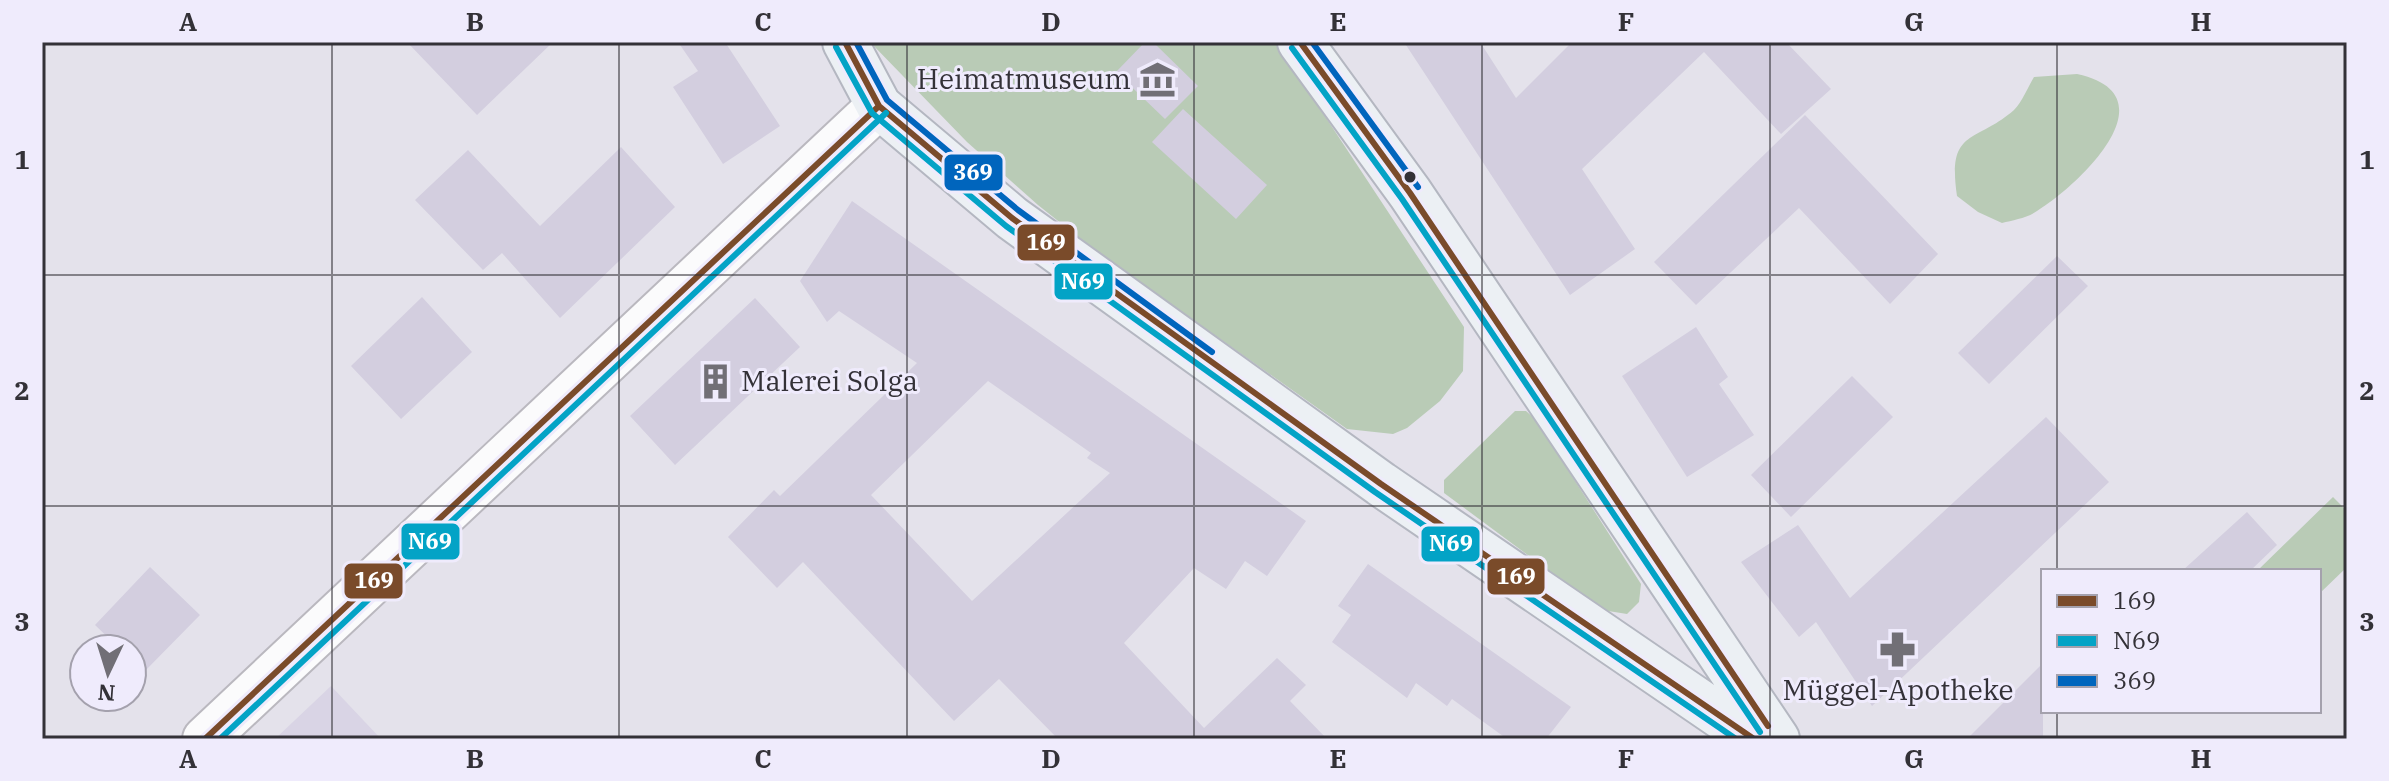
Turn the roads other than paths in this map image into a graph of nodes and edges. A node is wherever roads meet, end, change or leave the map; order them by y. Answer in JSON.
{"nodes":[{"id":1,"x":845,"y":42,"type":"edge"},
{"id":2,"x":1300,"y":42,"type":"edge"},
{"id":3,"x":879,"y":106,"type":"junction"},
{"id":4,"x":205,"y":739,"type":"edge"},
{"id":5,"x":1754,"y":739,"type":"edge"},
{"id":6,"x":1777,"y":739,"type":"edge"}],
"edges":[{"from":1,"to":3,"type":"main road"},
{"from":2,"to":6,"type":"main road"},
{"from":3,"to":4,"type":"street"},
{"from":3,"to":5,"type":"main road"}]}
